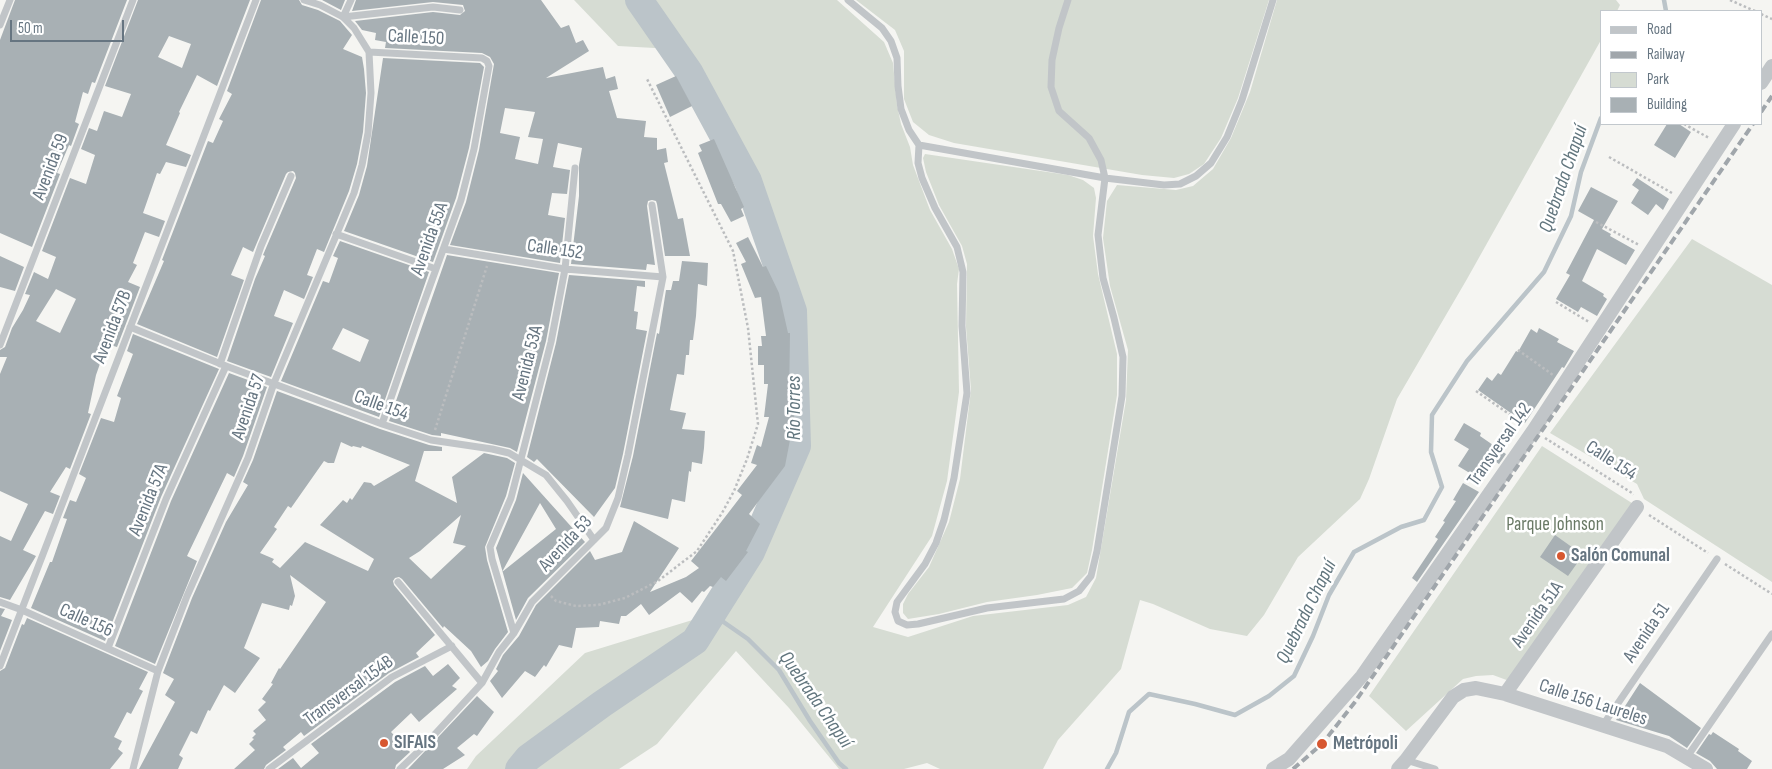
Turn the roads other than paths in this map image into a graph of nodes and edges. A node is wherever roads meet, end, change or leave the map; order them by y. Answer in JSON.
{"nodes":[{"id":1,"x":10,"y":0,"type":"edge"},
{"id":2,"x":133,"y":0,"type":"edge"},
{"id":3,"x":256,"y":0,"type":"edge"},
{"id":4,"x":304,"y":0,"type":"edge"},
{"id":5,"x":351,"y":0,"type":"edge"},
{"id":6,"x":848,"y":0,"type":"edge"},
{"id":7,"x":1068,"y":0,"type":"edge"},
{"id":8,"x":1273,"y":0,"type":"edge"},
{"id":9,"x":460,"y":10,"type":"dead end"},
{"id":10,"x":343,"y":17,"type":"junction"},
{"id":11,"x":0,"y":25,"type":"edge"},
{"id":12,"x":369,"y":52,"type":"junction"},
{"id":13,"x":487,"y":61,"type":"joint"},
{"id":14,"x":1772,"y":66,"type":"edge"},
{"id":15,"x":1762,"y":81,"type":"edge"},
{"id":16,"x":1733,"y":125,"type":"edge"},
{"id":17,"x":919,"y":145,"type":"junction"},
{"id":18,"x":576,"y":168,"type":"dead end"},
{"id":19,"x":291,"y":176,"type":"dead end"},
{"id":20,"x":1105,"y":178,"type":"junction"},
{"id":21,"x":652,"y":205,"type":"dead end"},
{"id":22,"x":336,"y":234,"type":"junction"},
{"id":23,"x":444,"y":248,"type":"junction"},
{"id":24,"x":565,"y":268,"type":"junction"},
{"id":25,"x":436,"y":269,"type":"junction"},
{"id":26,"x":663,"y":277,"type":"junction"},
{"id":27,"x":130,"y":327,"type":"junction"},
{"id":28,"x":0,"y":345,"type":"edge"},
{"id":29,"x":223,"y":365,"type":"junction"},
{"id":30,"x":274,"y":383,"type":"junction"},
{"id":31,"x":382,"y":424,"type":"junction"},
{"id":32,"x":521,"y":459,"type":"junction"},
{"id":33,"x":1637,"y":507,"type":"road end"},
{"id":34,"x":594,"y":540,"type":"junction"},
{"id":35,"x":1717,"y":559,"type":"road end"},
{"id":36,"x":398,"y":582,"type":"dead end"},
{"id":37,"x":0,"y":602,"type":"edge"},
{"id":38,"x":22,"y":610,"type":"junction"},
{"id":39,"x":514,"y":633,"type":"junction"},
{"id":40,"x":1772,"y":634,"type":"edge"},
{"id":41,"x":452,"y":646,"type":"junction"},
{"id":42,"x":108,"y":648,"type":"junction"},
{"id":43,"x":0,"y":666,"type":"edge"},
{"id":44,"x":158,"y":671,"type":"junction"},
{"id":45,"x":482,"y":683,"type":"junction"},
{"id":46,"x":1505,"y":694,"type":"junction"},
{"id":47,"x":1603,"y":726,"type":"junction"},
{"id":48,"x":1687,"y":757,"type":"junction"},
{"id":49,"x":1402,"y":765,"type":"edge"},
{"id":50,"x":133,"y":769,"type":"edge"},
{"id":51,"x":268,"y":769,"type":"edge"},
{"id":52,"x":400,"y":769,"type":"edge"},
{"id":53,"x":1273,"y":769,"type":"edge"},
{"id":54,"x":1434,"y":769,"type":"edge"},
{"id":55,"x":1706,"y":769,"type":"edge"}],
"edges":[{"from":1,"to":11,"type":"lane"},
{"from":2,"to":28,"type":"lane","name":"Avenida 59"},
{"from":3,"to":27,"type":"lane","name":"Avenida 57B"},
{"from":4,"to":10,"type":"lane","name":"Calle 150"},
{"from":5,"to":10,"type":"lane"},
{"from":6,"to":17,"type":"lane"},
{"from":7,"to":20,"type":"lane"},
{"from":8,"to":20,"type":"lane"},
{"from":9,"to":10,"type":"lane"},
{"from":10,"to":12,"type":"lane","name":"Calle 150"},
{"from":12,"to":13,"type":"lane","name":"Calle 150"},
{"from":12,"to":22,"type":"lane","name":"Avenida 57"},
{"from":13,"to":23,"type":"lane","name":"Avenida 55A"},
{"from":14,"to":15,"type":"street"},
{"from":16,"to":53,"type":"street","name":"Transversal 142"},
{"from":17,"to":20,"type":"lane"},
{"from":17,"to":20,"type":"lane"},
{"from":18,"to":24,"type":"lane","name":"Avenida 53A"},
{"from":19,"to":29,"type":"lane","name":"Avenida 57A"},
{"from":21,"to":26,"type":"lane","name":"Avenida 53"},
{"from":22,"to":25,"type":"lane"},
{"from":22,"to":30,"type":"lane","name":"Avenida 57"},
{"from":23,"to":24,"type":"lane","name":"Calle 152"},
{"from":23,"to":25,"type":"lane","name":"Avenida 55A"},
{"from":24,"to":26,"type":"lane","name":"Calle 152"},
{"from":24,"to":32,"type":"lane","name":"Avenida 53A"},
{"from":25,"to":31,"type":"lane","name":"Avenida 55A"},
{"from":26,"to":34,"type":"lane","name":"Avenida 53"},
{"from":27,"to":29,"type":"lane","name":"Calle 154"},
{"from":27,"to":38,"type":"lane","name":"Avenida 57B"},
{"from":29,"to":30,"type":"lane","name":"Calle 154"},
{"from":29,"to":42,"type":"lane","name":"Avenida 57A"},
{"from":30,"to":31,"type":"lane","name":"Calle 154"},
{"from":30,"to":44,"type":"lane","name":"Avenida 57"},
{"from":31,"to":32,"type":"lane","name":"Calle 154"},
{"from":32,"to":34,"type":"lane","name":"Calle 154"},
{"from":32,"to":39,"type":"lane","name":"Avenida 53A"},
{"from":33,"to":46,"type":"street","name":"Avenida 51A"},
{"from":34,"to":39,"type":"lane","name":"Avenida 53"},
{"from":35,"to":47,"type":"lane","name":"Avenida 51"},
{"from":36,"to":41,"type":"lane"},
{"from":37,"to":38,"type":"lane","name":"Calle 156"},
{"from":38,"to":42,"type":"lane","name":"Calle 156"},
{"from":38,"to":43,"type":"lane","name":"Avenida 57B"},
{"from":39,"to":45,"type":"lane","name":"Avenida 53"},
{"from":40,"to":48,"type":"lane"},
{"from":41,"to":45,"type":"lane"},
{"from":41,"to":51,"type":"lane","name":"Transversal 154B"},
{"from":42,"to":44,"type":"lane","name":"Calle 156"},
{"from":44,"to":50,"type":"lane","name":"Avenida 57"},
{"from":45,"to":52,"type":"lane","name":"Avenida 53"},
{"from":46,"to":47,"type":"street","name":"Calle 156 Laureles"},
{"from":46,"to":49,"type":"street","name":"Calle 156 Laureles"},
{"from":47,"to":48,"type":"street","name":"Calle 156 Laureles"},
{"from":48,"to":55,"type":"street","name":"Calle 156 Laureles"},
{"from":49,"to":54,"type":"lane"}]}
